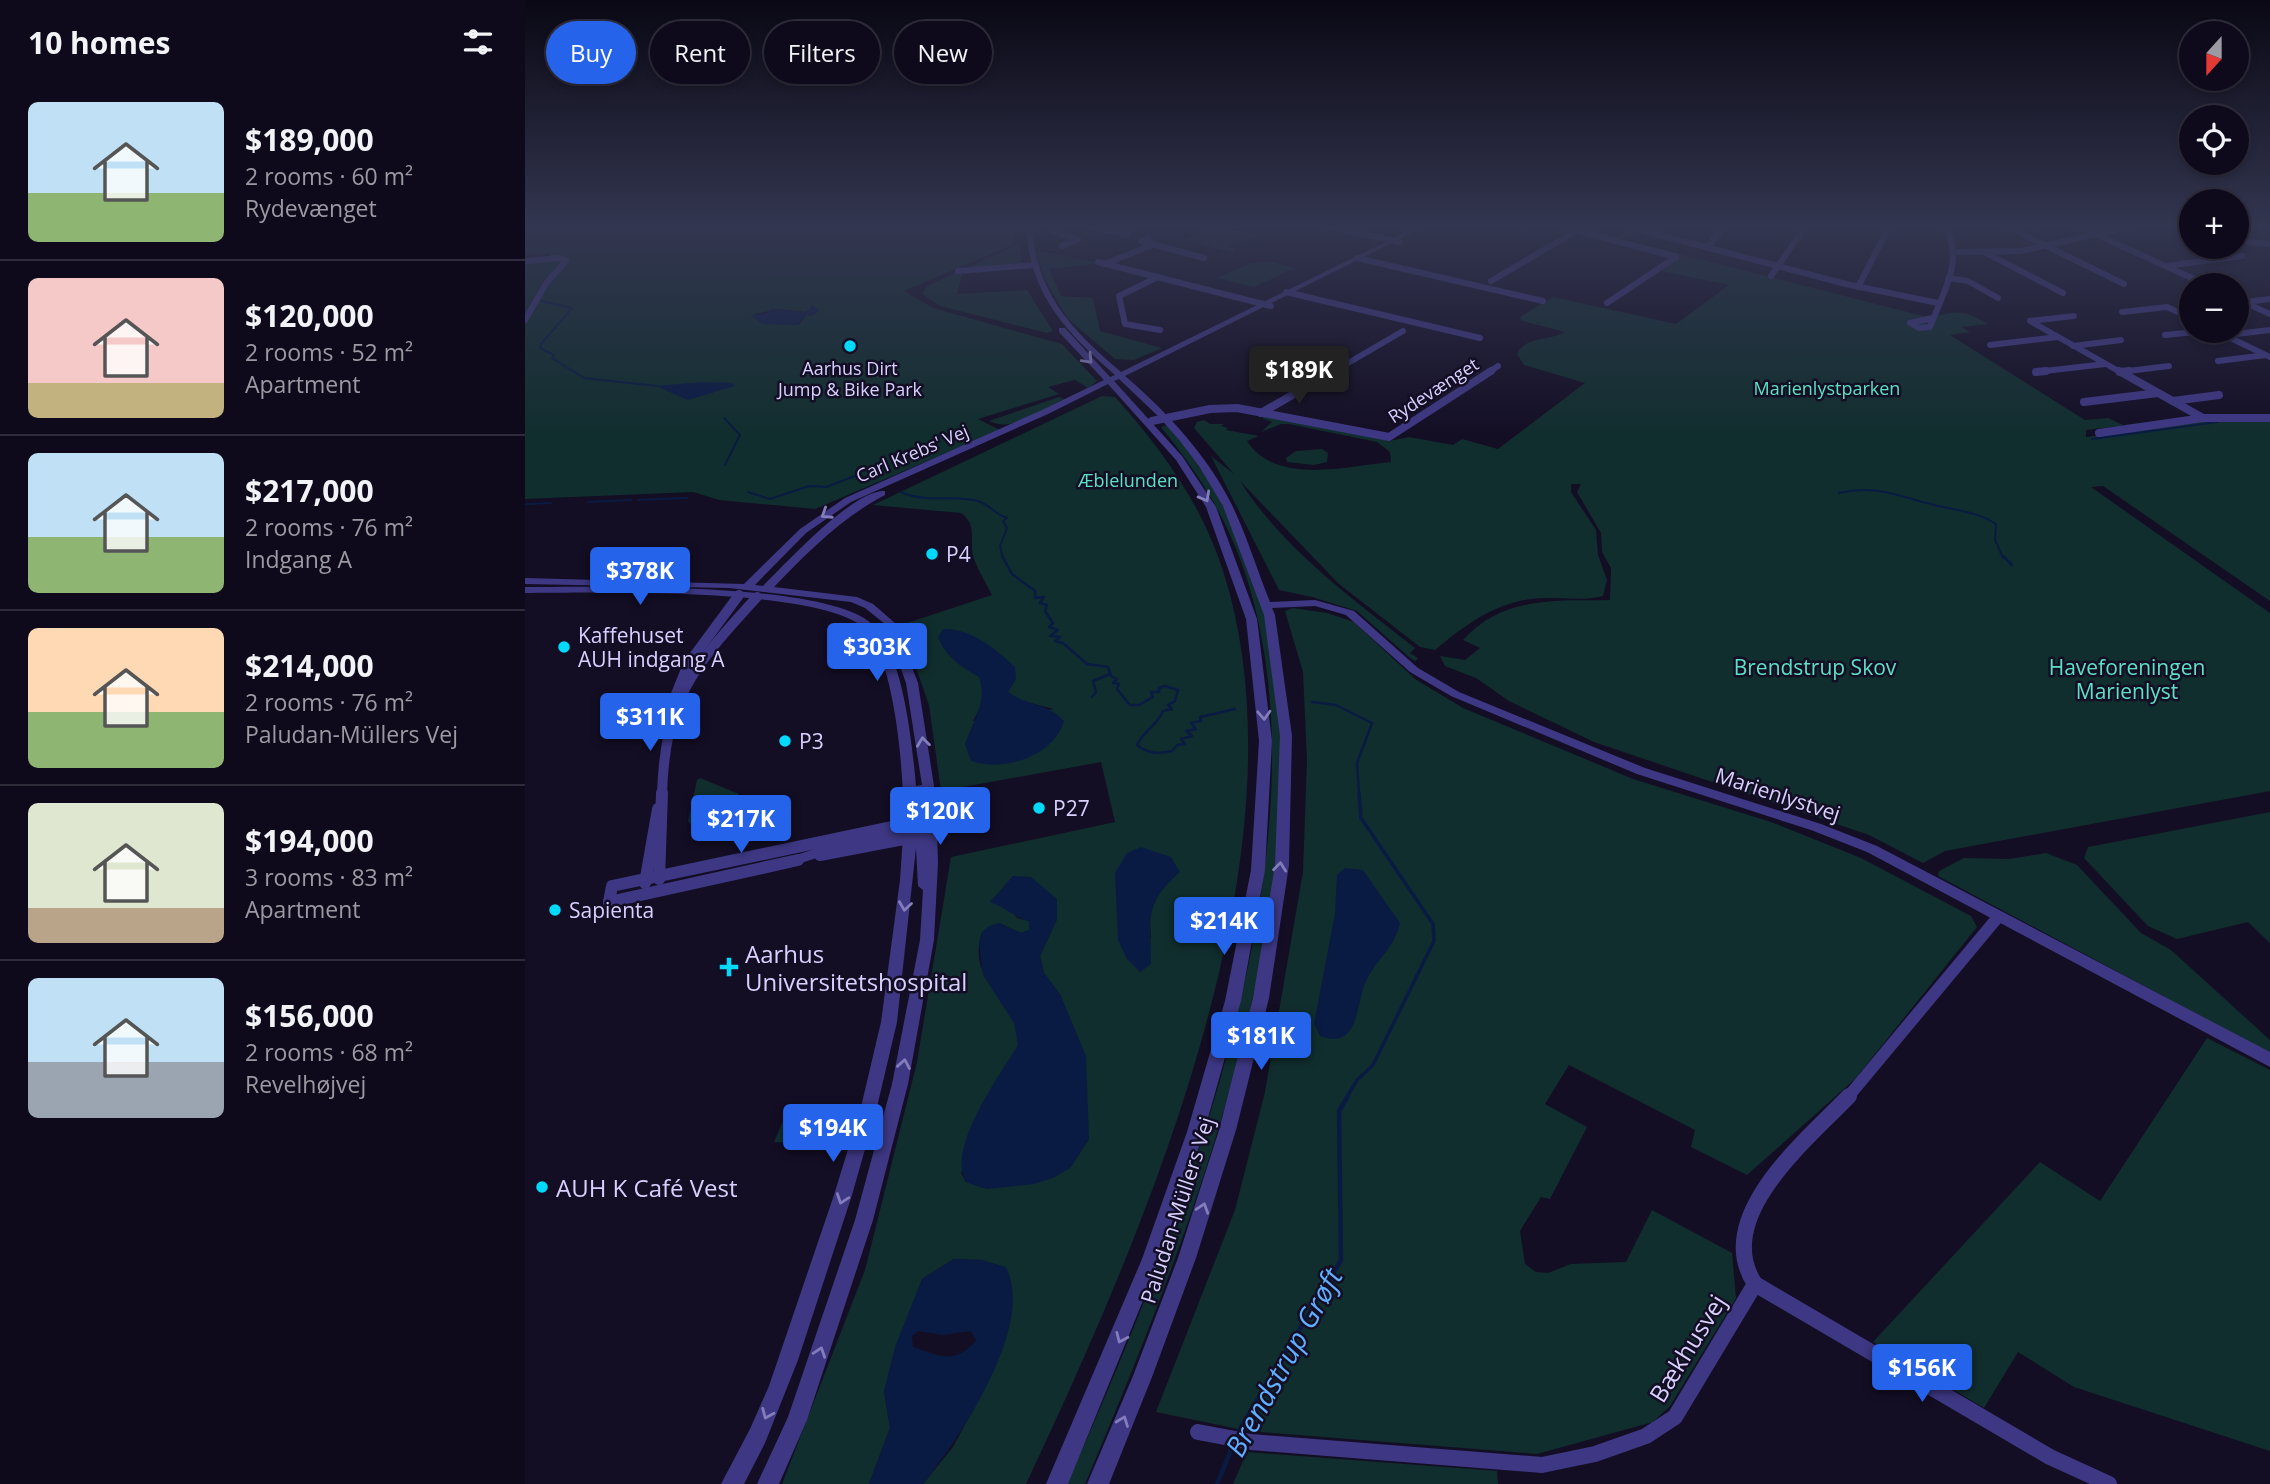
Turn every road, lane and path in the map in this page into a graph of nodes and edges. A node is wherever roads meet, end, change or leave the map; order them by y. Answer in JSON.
{"nodes":[{"id":1,"x":539,"y":296,"type":"edge"},
{"id":2,"x":1040,"y":296,"type":"edge"},
{"id":3,"x":1047,"y":296,"type":"edge"},
{"id":4,"x":1119,"y":296,"type":"edge"},
{"id":5,"x":1233,"y":296,"type":"edge"},
{"id":6,"x":1284,"y":296,"type":"edge"},
{"id":7,"x":1305,"y":296,"type":"edge"},
{"id":8,"x":1519,"y":296,"type":"edge"},
{"id":9,"x":1617,"y":296,"type":"edge"},
{"id":10,"x":1904,"y":296,"type":"edge"},
{"id":11,"x":1941,"y":296,"type":"edge"},
{"id":12,"x":1995,"y":296,"type":"edge"},
{"id":13,"x":1998,"y":298,"type":"dead end"},
{"id":14,"x":2270,"y":299,"type":"edge"},
{"id":15,"x":2249,"y":300,"type":"edge"},
{"id":16,"x":1543,"y":302,"type":"dead end"},
{"id":17,"x":1607,"y":303,"type":"dead end"},
{"id":18,"x":1938,"y":303,"type":"junction"},
{"id":19,"x":2249,"y":304,"type":"edge"},
{"id":20,"x":1267,"y":305,"type":"junction"},
{"id":21,"x":2176,"y":311,"type":"junction"},
{"id":22,"x":2179,"y":311,"type":"edge"},
{"id":23,"x":2122,"y":312,"type":"dead end"},
{"id":24,"x":2179,"y":312,"type":"edge"},
{"id":25,"x":2270,"y":314,"type":"edge"},
{"id":26,"x":2074,"y":316,"type":"dead end"},
{"id":27,"x":1933,"y":318,"type":"dead end"},
{"id":28,"x":525,"y":320,"type":"edge"},
{"id":29,"x":1160,"y":330,"type":"dead end"},
{"id":30,"x":2270,"y":330,"type":"edge"},
{"id":31,"x":1403,"y":331,"type":"dead end"},
{"id":32,"x":2249,"y":332,"type":"edge"},
{"id":33,"x":2179,"y":334,"type":"edge"},
{"id":34,"x":2165,"y":335,"type":"dead end"},
{"id":35,"x":2058,"y":337,"type":"junction"},
{"id":36,"x":1480,"y":338,"type":"dead end"},
{"id":37,"x":2121,"y":340,"type":"dead end"},
{"id":38,"x":2242,"y":343,"type":"edge"},
{"id":39,"x":1990,"y":345,"type":"dead end"},
{"id":40,"x":2073,"y":346,"type":"junction"},
{"id":41,"x":2268,"y":356,"type":"edge"},
{"id":42,"x":2218,"y":361,"type":"dead end"},
{"id":43,"x":2105,"y":364,"type":"junction"},
{"id":44,"x":1498,"y":366,"type":"dead end"},
{"id":45,"x":2169,"y":366,"type":"dead end"},
{"id":46,"x":2036,"y":372,"type":"dead end"},
{"id":47,"x":2120,"y":372,"type":"junction"},
{"id":48,"x":1123,"y":377,"type":"junction"},
{"id":49,"x":1112,"y":383,"type":"junction"},
{"id":50,"x":2158,"y":393,"type":"junction"},
{"id":51,"x":2218,"y":395,"type":"dead end"},
{"id":52,"x":2173,"y":401,"type":"junction"},
{"id":53,"x":2084,"y":402,"type":"dead end"},
{"id":54,"x":1261,"y":413,"type":"junction"},
{"id":55,"x":2203,"y":418,"type":"junction"},
{"id":56,"x":2270,"y":418,"type":"edge"},
{"id":57,"x":1159,"y":420,"type":"junction"},
{"id":58,"x":2099,"y":433,"type":"dead end"},
{"id":59,"x":525,"y":581,"type":"edge"},
{"id":60,"x":767,"y":588,"type":"junction"},
{"id":61,"x":525,"y":590,"type":"edge"},
{"id":62,"x":609,"y":591,"type":"junction"},
{"id":63,"x":655,"y":592,"type":"junction"},
{"id":64,"x":747,"y":593,"type":"junction"},
{"id":65,"x":730,"y":605,"type":"junction"},
{"id":66,"x":1268,"y":605,"type":"junction"},
{"id":67,"x":671,"y":717,"type":"junction"},
{"id":68,"x":662,"y":793,"type":"junction"},
{"id":69,"x":920,"y":828,"type":"junction"},
{"id":70,"x":816,"y":844,"type":"junction"},
{"id":71,"x":792,"y":861,"type":"joint"},
{"id":72,"x":718,"y":864,"type":"junction"},
{"id":73,"x":730,"y":872,"type":"junction"},
{"id":74,"x":646,"y":879,"type":"junction"},
{"id":75,"x":659,"y":883,"type":"junction"},
{"id":76,"x":644,"y":892,"type":"junction"},
{"id":77,"x":1998,"y":916,"type":"junction"},
{"id":78,"x":2270,"y":1060,"type":"edge"},
{"id":79,"x":1755,"y":1284,"type":"junction"},
{"id":80,"x":1198,"y":1432,"type":"dead end"},
{"id":81,"x":732,"y":1484,"type":"edge"},
{"id":82,"x":768,"y":1484,"type":"edge"},
{"id":83,"x":1057,"y":1484,"type":"edge"},
{"id":84,"x":1098,"y":1484,"type":"edge"},
{"id":85,"x":2109,"y":1484,"type":"edge"}],
"edges":[{"from":1,"to":28,"type":"street"},
{"from":2,"to":49,"type":"street","name":"Paludan-Müllers Vej","one_way":true},
{"from":3,"to":48,"type":"street","name":"Paludan-Müllers Vej"},
{"from":4,"to":29,"type":"street"},
{"from":5,"to":20,"type":"street"},
{"from":6,"to":20,"type":"street"},
{"from":7,"to":36,"type":"street"},
{"from":8,"to":16,"type":"street"},
{"from":9,"to":17,"type":"street"},
{"from":10,"to":18,"type":"street"},
{"from":11,"to":18,"type":"street"},
{"from":12,"to":13,"type":"street"},
{"from":14,"to":15,"type":"street"},
{"from":18,"to":27,"type":"street"},
{"from":19,"to":25,"type":"street"},
{"from":20,"to":48,"type":"street"},
{"from":21,"to":22,"type":"street"},
{"from":21,"to":23,"type":"street"},
{"from":21,"to":24,"type":"street"},
{"from":26,"to":35,"type":"street"},
{"from":30,"to":32,"type":"street"},
{"from":31,"to":54,"type":"street"},
{"from":33,"to":34,"type":"street"},
{"from":35,"to":39,"type":"street"},
{"from":35,"to":40,"type":"street"},
{"from":37,"to":40,"type":"street"},
{"from":38,"to":41,"type":"street"},
{"from":40,"to":43,"type":"street"},
{"from":41,"to":42,"type":"street"},
{"from":43,"to":46,"type":"street"},
{"from":43,"to":47,"type":"street"},
{"from":44,"to":54,"type":"street","name":"Rydevænget"},
{"from":45,"to":47,"type":"street"},
{"from":47,"to":50,"type":"street"},
{"from":48,"to":49,"type":"street"},
{"from":48,"to":57,"type":"street","name":"Paludan-Müllers Vej"},
{"from":49,"to":57,"type":"street","name":"Paludan-Müllers Vej"},
{"from":49,"to":60,"type":"street","name":"Carl Krebs' Vej"},
{"from":49,"to":64,"type":"street","name":"Carl Krebs' Vej","one_way":true},
{"from":50,"to":52,"type":"street"},
{"from":50,"to":53,"type":"street"},
{"from":51,"to":52,"type":"street"},
{"from":52,"to":55,"type":"street"},
{"from":54,"to":57,"type":"street","name":"Rydevænget"},
{"from":55,"to":56,"type":"street"},
{"from":55,"to":58,"type":"street"},
{"from":57,"to":66,"type":"street","name":"Paludan-Müllers Vej"},
{"from":57,"to":83,"type":"street","name":"Paludan-Müllers Vej","one_way":true},
{"from":59,"to":64,"type":"street"},
{"from":60,"to":64,"type":"street","name":"Carl Krebs' Vej"},
{"from":69,"to":60,"type":"street","one_way":true},
{"from":61,"to":62,"type":"street"},
{"from":62,"to":63,"type":"street"},
{"from":62,"to":64,"type":"street"},
{"from":63,"to":64,"type":"street"},
{"from":63,"to":65,"type":"street"},
{"from":64,"to":65,"type":"street"},
{"from":64,"to":67,"type":"street"},
{"from":64,"to":69,"type":"street"},
{"from":65,"to":67,"type":"street"},
{"from":66,"to":77,"type":"street","name":"Marienlystvej"},
{"from":84,"to":66,"type":"street","name":"Paludan-Müllers Vej","one_way":true},
{"from":67,"to":68,"type":"street"},
{"from":68,"to":74,"type":"street"},
{"from":68,"to":75,"type":"street"},
{"from":69,"to":70,"type":"street"},
{"from":69,"to":71,"type":"street"},
{"from":69,"to":81,"type":"street","one_way":true},
{"from":82,"to":69,"type":"street","one_way":true},
{"from":70,"to":72,"type":"street"},
{"from":70,"to":73,"type":"street"},
{"from":71,"to":73,"type":"street"},
{"from":72,"to":73,"type":"street"},
{"from":72,"to":75,"type":"street"},
{"from":73,"to":75,"type":"street"},
{"from":74,"to":75,"type":"street"},
{"from":74,"to":76,"type":"street"},
{"from":74,"to":76,"type":"street"},
{"from":75,"to":76,"type":"street"},
{"from":77,"to":78,"type":"street","name":"Marienlystvej"},
{"from":77,"to":79,"type":"street","name":"Bækhusvej"},
{"from":79,"to":80,"type":"street","name":"Bækhusvej"},
{"from":79,"to":85,"type":"street"}]}
